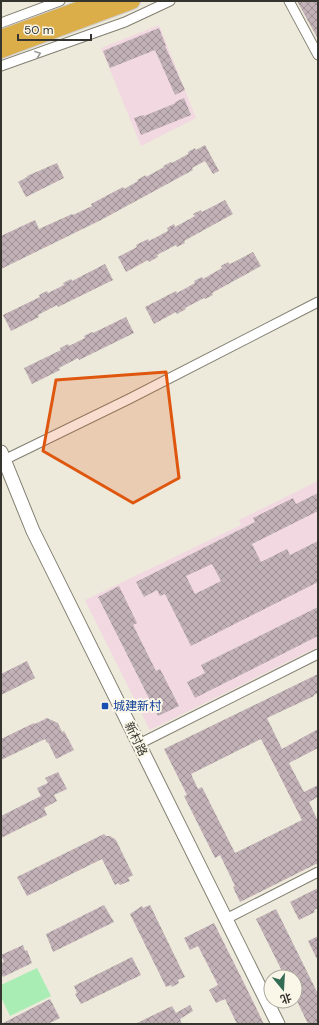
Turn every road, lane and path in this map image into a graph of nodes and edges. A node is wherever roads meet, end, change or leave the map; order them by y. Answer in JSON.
{"nodes":[{"id":1,"x":60,"y":1,"type":"edge"},
{"id":2,"x":102,"y":1,"type":"edge"},
{"id":3,"x":132,"y":1,"type":"edge"},
{"id":4,"x":170,"y":1,"type":"edge"},
{"id":5,"x":289,"y":1,"type":"edge"},
{"id":6,"x":1,"y":22,"type":"edge"},
{"id":7,"x":1,"y":38,"type":"edge"},
{"id":8,"x":1,"y":50,"type":"edge"},
{"id":9,"x":318,"y":55,"type":"edge"},
{"id":10,"x":1,"y":66,"type":"edge"},
{"id":11,"x":318,"y":302,"type":"edge"},
{"id":12,"x":3,"y":456,"type":"edge"},
{"id":13,"x":318,"y":654,"type":"edge"},
{"id":14,"x":139,"y":744,"type":"junction"},
{"id":15,"x":318,"y":872,"type":"edge"},
{"id":16,"x":226,"y":919,"type":"junction"},
{"id":17,"x":278,"y":1024,"type":"edge"}],
"edges":[{"from":1,"to":6,"type":"street"},
{"from":2,"to":7,"type":"highway"},
{"from":3,"to":8,"type":"highway"},
{"from":10,"to":4,"type":"street","one_way":true},
{"from":5,"to":9,"type":"street"},
{"from":11,"to":12,"type":"street"},
{"from":12,"to":14,"type":"street","name":"新村路"},
{"from":13,"to":14,"type":"street"},
{"from":14,"to":16,"type":"street","name":"新村路"},
{"from":15,"to":16,"type":"street"},
{"from":16,"to":17,"type":"street","name":"新村路"}]}
